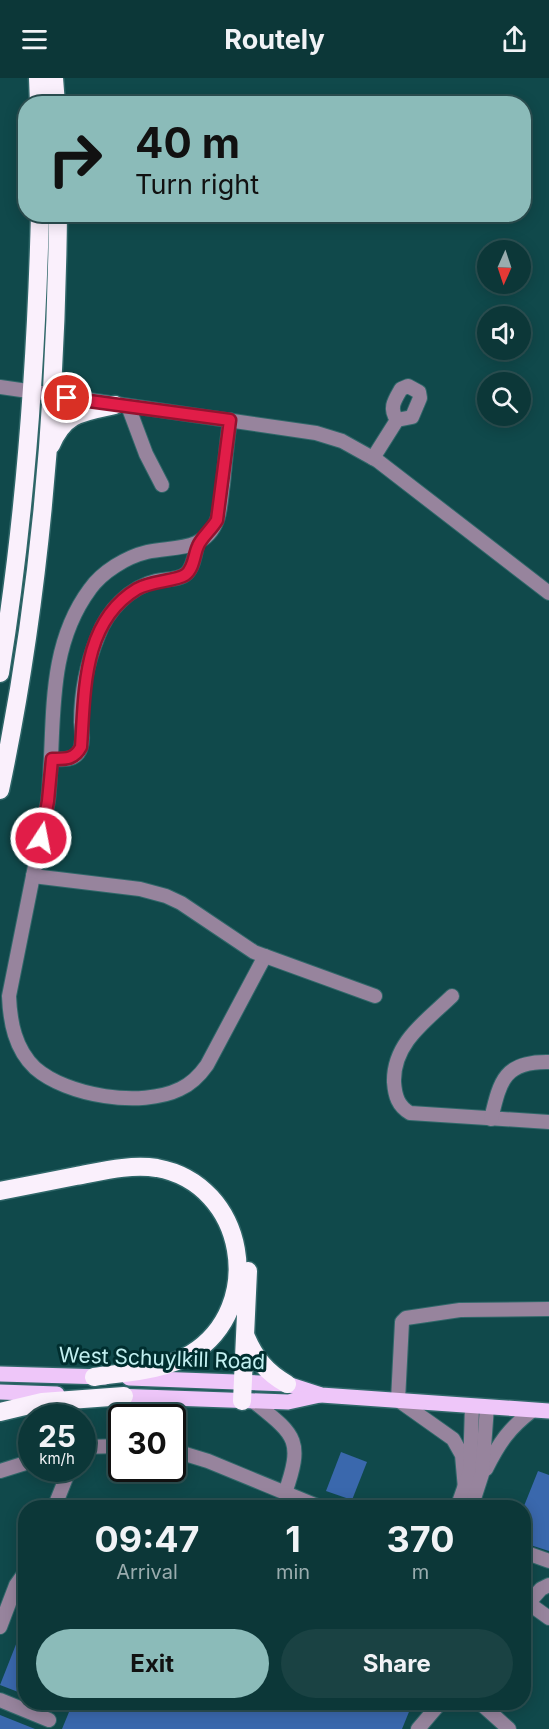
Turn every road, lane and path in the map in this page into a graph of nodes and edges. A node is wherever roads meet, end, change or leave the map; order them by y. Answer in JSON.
{"nodes":[{"id":1,"x":39,"y":78,"type":"edge"},
{"id":2,"x":54,"y":78,"type":"edge"},
{"id":3,"x":39,"y":96,"type":"edge"},
{"id":4,"x":55,"y":96,"type":"edge"},
{"id":5,"x":40,"y":222,"type":"edge"},
{"id":6,"x":58,"y":222,"type":"edge"},
{"id":7,"x":0,"y":387,"type":"edge"},
{"id":8,"x":32,"y":393,"type":"junction"},
{"id":9,"x":52,"y":395,"type":"junction"},
{"id":10,"x":121,"y":406,"type":"junction"},
{"id":11,"x":230,"y":420,"type":"junction"},
{"id":12,"x":398,"y":420,"type":"dead end"},
{"id":13,"x":47,"y":455,"type":"junction"},
{"id":14,"x":373,"y":458,"type":"junction"},
{"id":15,"x":162,"y":485,"type":"dead end"},
{"id":16,"x":198,"y":543,"type":"junction"},
{"id":17,"x":549,"y":592,"type":"edge"},
{"id":18,"x":0,"y":673,"type":"edge"},
{"id":19,"x":52,"y":759,"type":"junction"},
{"id":20,"x":0,"y":790,"type":"edge"},
{"id":21,"x":33,"y":876,"type":"junction"},
{"id":22,"x":264,"y":956,"type":"junction"},
{"id":23,"x":375,"y":996,"type":"dead end"},
{"id":24,"x":452,"y":996,"type":"dead end"},
{"id":25,"x":549,"y":1062,"type":"edge"},
{"id":26,"x":491,"y":1119,"type":"junction"},
{"id":27,"x":549,"y":1122,"type":"edge"},
{"id":28,"x":0,"y":1181,"type":"edge"},
{"id":29,"x":0,"y":1191,"type":"edge"},
{"id":30,"x":549,"y":1309,"type":"edge"},
{"id":31,"x":245,"y":1335,"type":"junction"},
{"id":32,"x":0,"y":1374,"type":"edge"},
{"id":33,"x":94,"y":1377,"type":"junction"},
{"id":34,"x":243,"y":1382,"type":"junction"},
{"id":35,"x":287,"y":1384,"type":"junction"},
{"id":36,"x":0,"y":1392,"type":"edge"},
{"id":37,"x":321,"y":1395,"type":"junction"},
{"id":38,"x":124,"y":1396,"type":"junction"},
{"id":39,"x":398,"y":1400,"type":"junction"},
{"id":40,"x":248,"y":1401,"type":"junction"},
{"id":41,"x":480,"y":1407,"type":"junction"},
{"id":42,"x":532,"y":1410,"type":"junction"},
{"id":43,"x":549,"y":1411,"type":"edge"},
{"id":44,"x":0,"y":1412,"type":"edge"},
{"id":45,"x":186,"y":1453,"type":"edge"},
{"id":46,"x":18,"y":1465,"type":"edge"},
{"id":47,"x":0,"y":1471,"type":"edge"},
{"id":48,"x":482,"y":1476,"type":"junction"},
{"id":49,"x":64,"y":1482,"type":"edge"},
{"id":50,"x":465,"y":1489,"type":"junction"},
{"id":51,"x":285,"y":1492,"type":"junction"},
{"id":52,"x":57,"y":1500,"type":"edge"},
{"id":53,"x":304,"y":1500,"type":"edge"},
{"id":54,"x":461,"y":1500,"type":"edge"},
{"id":55,"x":474,"y":1500,"type":"edge"},
{"id":56,"x":531,"y":1554,"type":"edge"},
{"id":57,"x":549,"y":1561,"type":"edge"},
{"id":58,"x":18,"y":1582,"type":"edge"},
{"id":59,"x":549,"y":1585,"type":"edge"},
{"id":60,"x":531,"y":1598,"type":"edge"},
{"id":61,"x":531,"y":1608,"type":"edge"},
{"id":62,"x":549,"y":1618,"type":"edge"},
{"id":63,"x":0,"y":1627,"type":"edge"},
{"id":64,"x":0,"y":1700,"type":"edge"},
{"id":65,"x":18,"y":1707,"type":"edge"},
{"id":66,"x":24,"y":1710,"type":"edge"},
{"id":67,"x":434,"y":1710,"type":"edge"},
{"id":68,"x":488,"y":1710,"type":"edge"},
{"id":69,"x":49,"y":1720,"type":"dead end"},
{"id":70,"x":418,"y":1729,"type":"edge"},
{"id":71,"x":509,"y":1729,"type":"edge"}],
"edges":[{"from":1,"to":3,"type":"highway"},
{"from":2,"to":4,"type":"highway"},
{"from":5,"to":8,"type":"highway"},
{"from":6,"to":9,"type":"highway"},
{"from":7,"to":8,"type":"street"},
{"from":8,"to":9,"type":"street"},
{"from":8,"to":18,"type":"highway"},
{"from":9,"to":10,"type":"street"},
{"from":9,"to":13,"type":"highway"},
{"from":10,"to":11,"type":"street"},
{"from":10,"to":13,"type":"highway"},
{"from":10,"to":15,"type":"street"},
{"from":11,"to":14,"type":"street"},
{"from":11,"to":16,"type":"street"},
{"from":12,"to":14,"type":"street"},
{"from":13,"to":20,"type":"highway"},
{"from":14,"to":17,"type":"street"},
{"from":16,"to":19,"type":"street"},
{"from":16,"to":19,"type":"street"},
{"from":19,"to":21,"type":"street"},
{"from":21,"to":22,"type":"street"},
{"from":21,"to":22,"type":"street"},
{"from":22,"to":23,"type":"street"},
{"from":24,"to":26,"type":"street"},
{"from":25,"to":26,"type":"street"},
{"from":26,"to":27,"type":"street"},
{"from":28,"to":31,"type":"highway"},
{"from":29,"to":33,"type":"highway"},
{"from":30,"to":39,"type":"street"},
{"from":31,"to":34,"type":"highway"},
{"from":31,"to":35,"type":"highway"},
{"from":32,"to":33,"type":"main road","name":"West Schuylkill Road"},
{"from":33,"to":34,"type":"main road","name":"West Schuylkill Road"},
{"from":34,"to":35,"type":"main road","name":"West Schuylkill Road"},
{"from":34,"to":40,"type":"highway"},
{"from":35,"to":37,"type":"main road","name":"West Schuylkill Road"},
{"from":36,"to":38,"type":"main road","name":"West Schuylkill Road"},
{"from":37,"to":39,"type":"main road","name":"West Schuylkill Road"},
{"from":37,"to":40,"type":"main road","name":"West Schuylkill Road"},
{"from":38,"to":40,"type":"main road","name":"West Schuylkill Road"},
{"from":38,"to":44,"type":"highway"},
{"from":39,"to":41,"type":"main road","name":"West Schuylkill Road"},
{"from":39,"to":50,"type":"street"},
{"from":40,"to":51,"type":"street"},
{"from":41,"to":42,"type":"main road","name":"West Schuylkill Road"},
{"from":41,"to":48,"type":"street"},
{"from":41,"to":50,"type":"street"},
{"from":42,"to":43,"type":"main road","name":"West Schuylkill Road"},
{"from":42,"to":48,"type":"street"},
{"from":45,"to":51,"type":"street"},
{"from":46,"to":47,"type":"street"},
{"from":48,"to":55,"type":"street"},
{"from":49,"to":52,"type":"street"},
{"from":50,"to":54,"type":"street"},
{"from":51,"to":53,"type":"street"},
{"from":56,"to":57,"type":"street"},
{"from":58,"to":63,"type":"street"},
{"from":59,"to":60,"type":"street"},
{"from":61,"to":62,"type":"street"},
{"from":64,"to":65,"type":"street"},
{"from":66,"to":69,"type":"street"},
{"from":67,"to":70,"type":"street"},
{"from":68,"to":71,"type":"street"}]}
